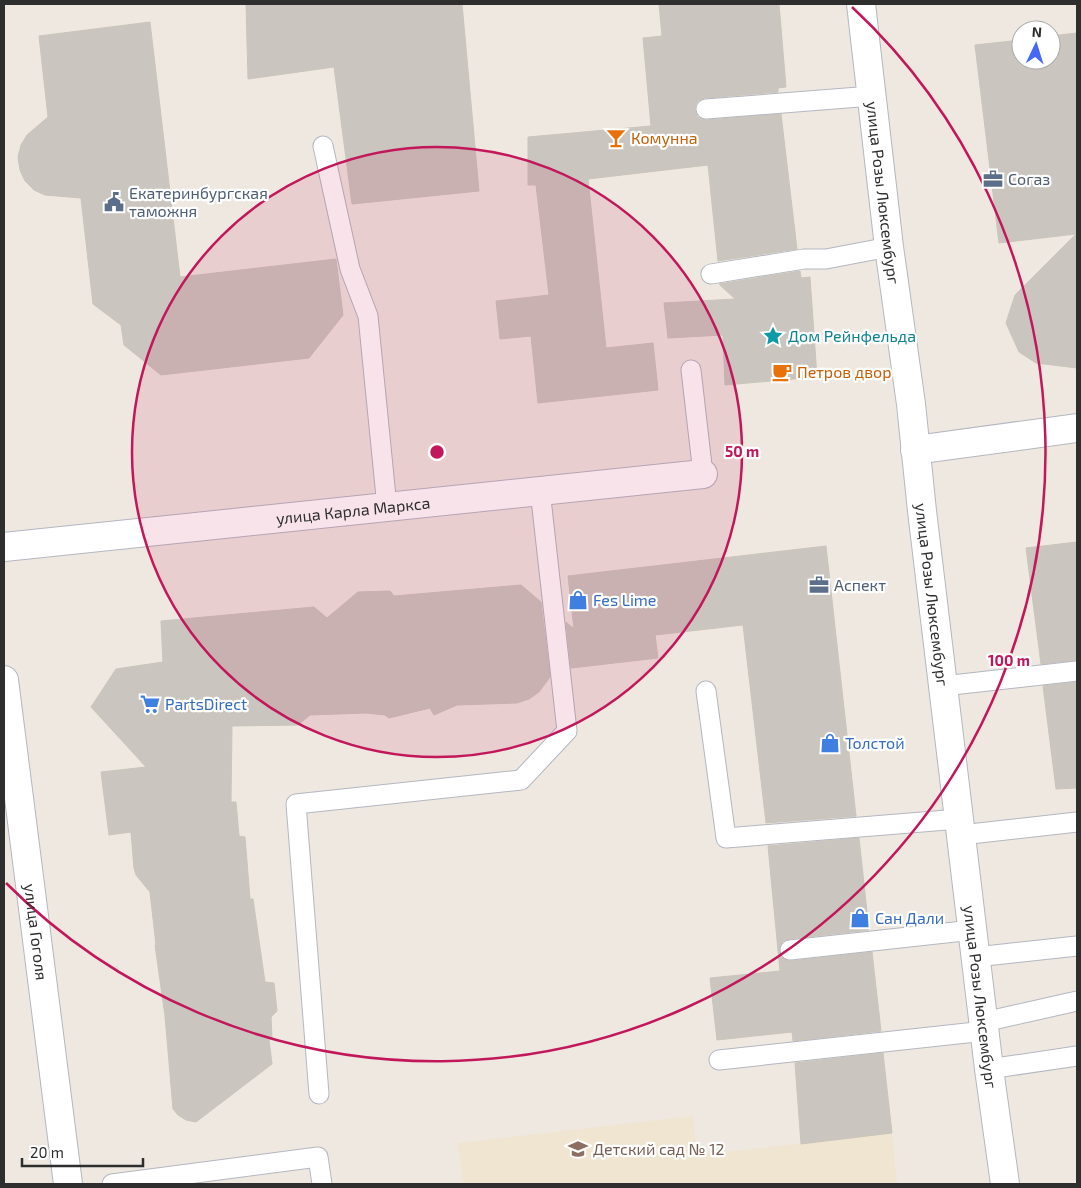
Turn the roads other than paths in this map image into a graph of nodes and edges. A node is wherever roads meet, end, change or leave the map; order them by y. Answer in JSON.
{"nodes":[{"id":1,"x":861,"y":4,"type":"edge"},
{"id":2,"x":872,"y":96,"type":"junction"},
{"id":3,"x":706,"y":109,"type":"dead end"},
{"id":4,"x":324,"y":146,"type":"dead end"},
{"id":5,"x":889,"y":247,"type":"junction"},
{"id":6,"x":711,"y":274,"type":"dead end"},
{"id":7,"x":691,"y":370,"type":"dead end"},
{"id":8,"x":1077,"y":428,"type":"edge"},
{"id":9,"x":915,"y":450,"type":"junction"},
{"id":10,"x":703,"y":474,"type":"joint"},
{"id":11,"x":540,"y":490,"type":"junction"},
{"id":12,"x":387,"y":507,"type":"junction"},
{"id":13,"x":4,"y":547,"type":"edge"},
{"id":14,"x":1077,"y":672,"type":"edge"},
{"id":15,"x":4,"y":680,"type":"edge"},
{"id":16,"x":943,"y":686,"type":"junction"},
{"id":17,"x":706,"y":691,"type":"dead end"},
{"id":18,"x":8,"y":743,"type":"edge"},
{"id":19,"x":1077,"y":822,"type":"edge"},
{"id":20,"x":960,"y":827,"type":"junction"},
{"id":21,"x":972,"y":930,"type":"junction"},
{"id":22,"x":1077,"y":946,"type":"edge"},
{"id":23,"x":790,"y":950,"type":"dead end"},
{"id":24,"x":976,"y":956,"type":"junction"},
{"id":25,"x":1077,"y":1001,"type":"edge"},
{"id":26,"x":984,"y":1026,"type":"junction"},
{"id":27,"x":1077,"y":1056,"type":"edge"},
{"id":28,"x":719,"y":1060,"type":"dead end"},
{"id":29,"x":988,"y":1069,"type":"junction"},
{"id":30,"x":319,"y":1094,"type":"dead end"},
{"id":31,"x":68,"y":1184,"type":"edge"},
{"id":32,"x":112,"y":1184,"type":"edge"},
{"id":33,"x":322,"y":1184,"type":"edge"},
{"id":34,"x":1005,"y":1184,"type":"edge"}],
"edges":[{"from":1,"to":2,"type":"street","name":"улица Розы Люксембург"},
{"from":2,"to":3,"type":"lane"},
{"from":2,"to":5,"type":"street","name":"улица Розы Люксембург"},
{"from":4,"to":12,"type":"lane"},
{"from":5,"to":6,"type":"lane"},
{"from":5,"to":9,"type":"street","name":"улица Розы Люксембург"},
{"from":7,"to":10,"type":"lane"},
{"from":8,"to":9,"type":"street"},
{"from":9,"to":16,"type":"street","name":"улица Розы Люксембург"},
{"from":10,"to":11,"type":"street","name":"улица Карла Маркса"},
{"from":11,"to":12,"type":"street","name":"улица Карла Маркса"},
{"from":11,"to":30,"type":"lane"},
{"from":12,"to":13,"type":"street","name":"улица Карла Маркса"},
{"from":14,"to":16,"type":"lane"},
{"from":15,"to":18,"type":"street","name":"улица Гоголя"},
{"from":16,"to":20,"type":"street","name":"улица Розы Люксембург"},
{"from":17,"to":20,"type":"lane"},
{"from":18,"to":31,"type":"street","name":"улица Гоголя"},
{"from":19,"to":20,"type":"lane"},
{"from":20,"to":21,"type":"street","name":"улица Розы Люксембург"},
{"from":21,"to":23,"type":"lane"},
{"from":21,"to":24,"type":"street","name":"улица Розы Люксембург"},
{"from":22,"to":24,"type":"lane"},
{"from":24,"to":26,"type":"street","name":"улица Розы Люксембург"},
{"from":25,"to":26,"type":"lane"},
{"from":26,"to":28,"type":"lane"},
{"from":26,"to":29,"type":"street","name":"улица Розы Люксембург"},
{"from":27,"to":29,"type":"lane"},
{"from":29,"to":34,"type":"street","name":"улица Розы Люксембург"},
{"from":32,"to":33,"type":"lane"}]}
